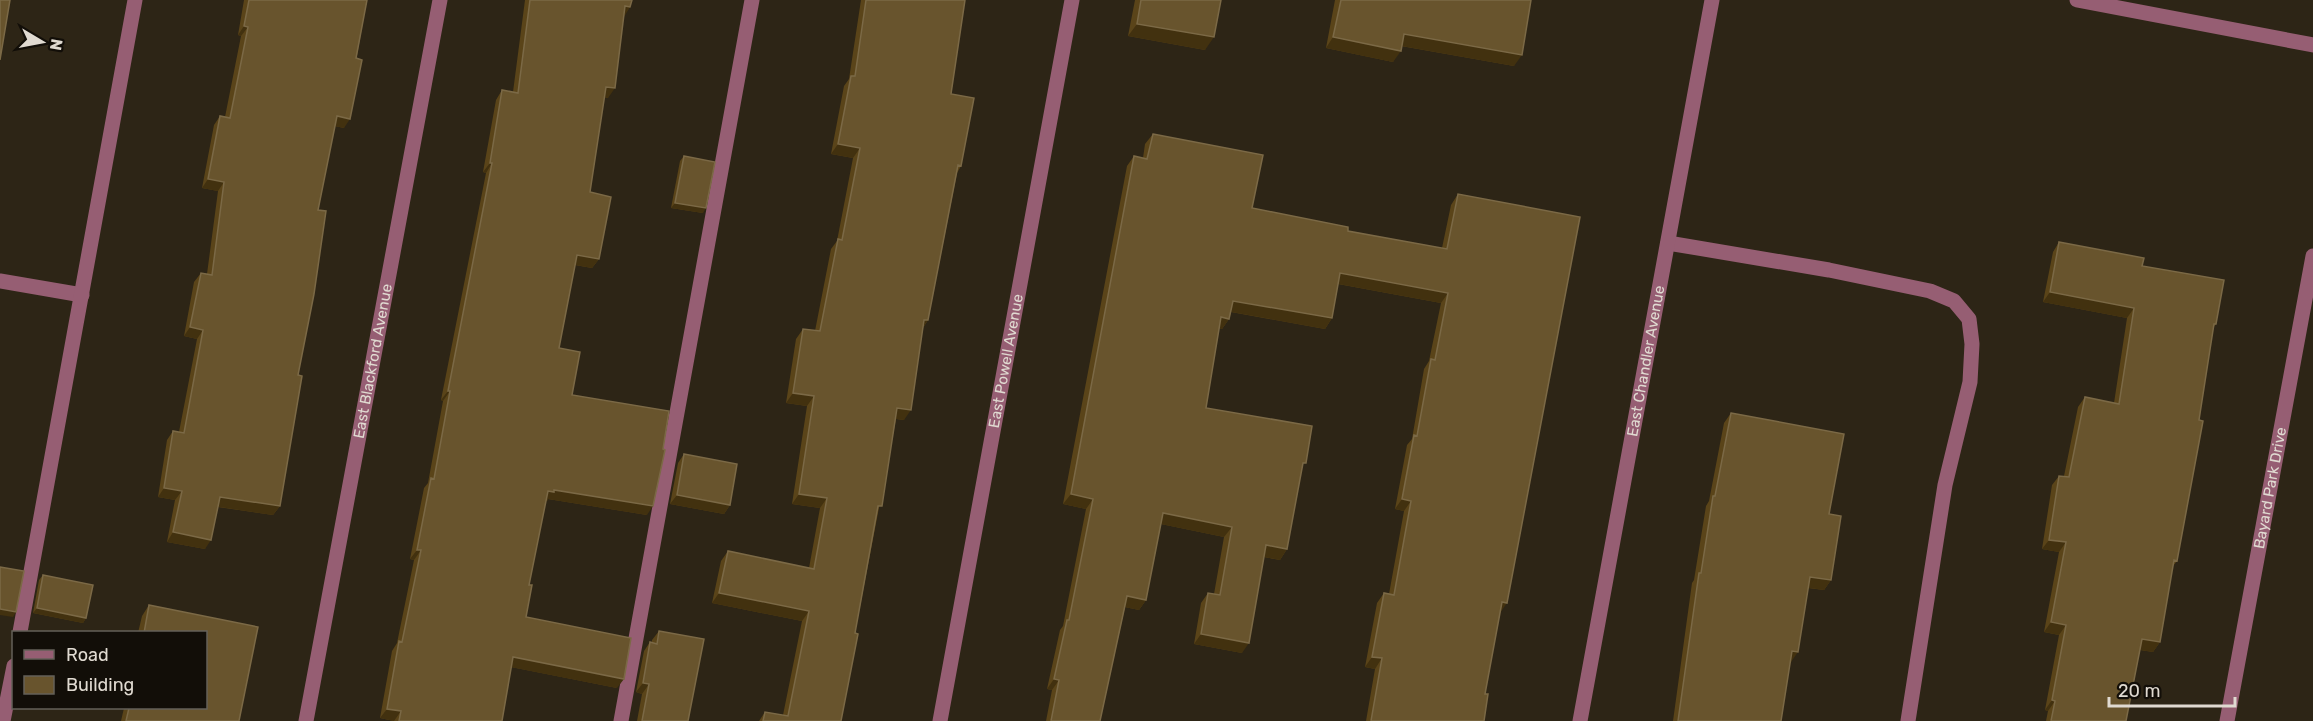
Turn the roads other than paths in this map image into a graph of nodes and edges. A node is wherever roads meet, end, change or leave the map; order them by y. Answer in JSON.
{"nodes":[{"id":1,"x":135,"y":0,"type":"edge"},
{"id":2,"x":440,"y":0,"type":"edge"},
{"id":3,"x":752,"y":0,"type":"edge"},
{"id":4,"x":1072,"y":0,"type":"edge"},
{"id":5,"x":1712,"y":0,"type":"edge"},
{"id":6,"x":2077,"y":0,"type":"edge"},
{"id":7,"x":2313,"y":45,"type":"edge"},
{"id":8,"x":1668,"y":243,"type":"junction"},
{"id":9,"x":2313,"y":256,"type":"edge"},
{"id":10,"x":0,"y":281,"type":"edge"},
{"id":11,"x":82,"y":296,"type":"junction"},
{"id":12,"x":20,"y":631,"type":"edge"},
{"id":13,"x":12,"y":676,"type":"edge"},
{"id":14,"x":3,"y":721,"type":"edge"},
{"id":15,"x":306,"y":721,"type":"edge"},
{"id":16,"x":621,"y":721,"type":"edge"},
{"id":17,"x":940,"y":721,"type":"edge"},
{"id":18,"x":1581,"y":721,"type":"edge"},
{"id":19,"x":1908,"y":721,"type":"edge"},
{"id":20,"x":2227,"y":721,"type":"edge"}],
"edges":[{"from":1,"to":11,"type":"street"},
{"from":2,"to":15,"type":"street","name":"East Blackford Avenue"},
{"from":3,"to":16,"type":"street"},
{"from":4,"to":17,"type":"street","name":"East Powell Avenue"},
{"from":5,"to":8,"type":"street","name":"East Chandler Avenue"},
{"from":6,"to":7,"type":"street"},
{"from":8,"to":18,"type":"street","name":"East Chandler Avenue"},
{"from":8,"to":19,"type":"street"},
{"from":9,"to":20,"type":"street","name":"Bayard Park Drive"},
{"from":10,"to":11,"type":"street"},
{"from":11,"to":12,"type":"street"},
{"from":13,"to":14,"type":"street"}]}
